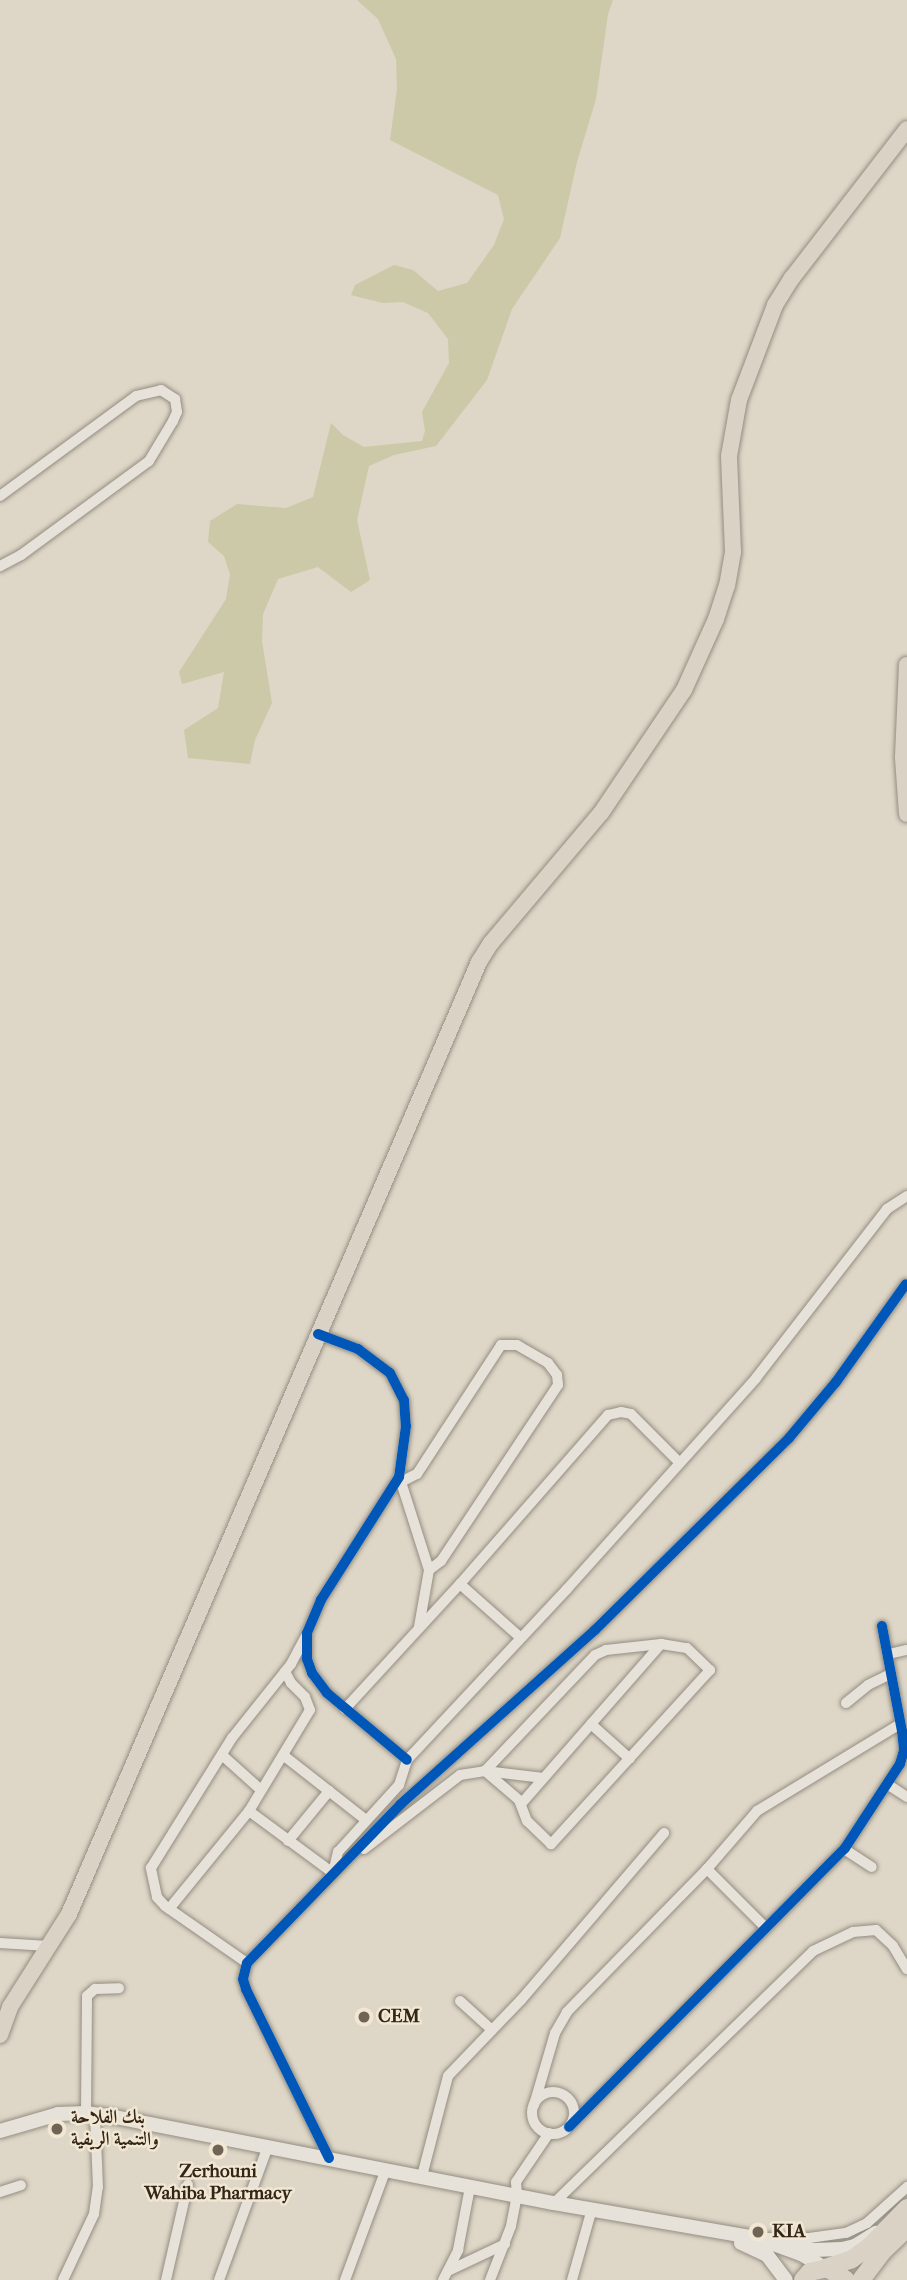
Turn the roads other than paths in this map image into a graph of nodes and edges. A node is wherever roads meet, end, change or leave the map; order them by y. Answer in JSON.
{"nodes":[{"id":1,"x":907,"y":129,"type":"edge"},
{"id":2,"x":0,"y":496,"type":"edge"},
{"id":3,"x":0,"y":566,"type":"edge"},
{"id":4,"x":907,"y":665,"type":"edge"},
{"id":5,"x":907,"y":814,"type":"edge"},
{"id":6,"x":907,"y":1196,"type":"edge"},
{"id":7,"x":906,"y":1284,"type":"edge"},
{"id":8,"x":318,"y":1334,"type":"junction"},
{"id":9,"x":678,"y":1461,"type":"junction"},
{"id":10,"x":400,"y":1480,"type":"junction"},
{"id":11,"x":429,"y":1570,"type":"junction"},
{"id":12,"x":460,"y":1584,"type":"junction"},
{"id":13,"x":882,"y":1626,"type":"dead end"},
{"id":14,"x":419,"y":1627,"type":"junction"},
{"id":15,"x":307,"y":1633,"type":"junction"},
{"id":16,"x":521,"y":1638,"type":"junction"},
{"id":17,"x":661,"y":1644,"type":"junction"},
{"id":18,"x":907,"y":1650,"type":"edge"},
{"id":19,"x":889,"y":1654,"type":"junction"},
{"id":20,"x":285,"y":1671,"type":"junction"},
{"id":21,"x":891,"y":1674,"type":"junction"},
{"id":22,"x":907,"y":1686,"type":"edge"},
{"id":23,"x":894,"y":1689,"type":"junction"},
{"id":24,"x":846,"y":1703,"type":"dead end"},
{"id":25,"x":345,"y":1709,"type":"junction"},
{"id":26,"x":591,"y":1724,"type":"junction"},
{"id":27,"x":903,"y":1728,"type":"edge"},
{"id":28,"x":222,"y":1755,"type":"junction"},
{"id":29,"x":283,"y":1755,"type":"junction"},
{"id":30,"x":630,"y":1759,"type":"junction"},
{"id":31,"x":407,"y":1760,"type":"junction"},
{"id":32,"x":485,"y":1771,"type":"junction"},
{"id":33,"x":544,"y":1778,"type":"junction"},
{"id":34,"x":887,"y":1784,"type":"junction"},
{"id":35,"x":261,"y":1790,"type":"junction"},
{"id":36,"x":330,"y":1791,"type":"junction"},
{"id":37,"x":907,"y":1797,"type":"edge"},
{"id":38,"x":521,"y":1804,"type":"junction"},
{"id":39,"x":249,"y":1811,"type":"junction"},
{"id":40,"x":366,"y":1820,"type":"junction"},
{"id":41,"x":664,"y":1833,"type":"dead end"},
{"id":42,"x":288,"y":1841,"type":"junction"},
{"id":43,"x":844,"y":1849,"type":"junction"},
{"id":44,"x":872,"y":1867,"type":"dead end"},
{"id":45,"x":707,"y":1869,"type":"junction"},
{"id":46,"x":333,"y":1873,"type":"junction"},
{"id":47,"x":169,"y":1909,"type":"junction"},
{"id":48,"x":766,"y":1928,"type":"junction"},
{"id":49,"x":0,"y":1943,"type":"edge"},
{"id":50,"x":48,"y":1946,"type":"junction"},
{"id":51,"x":247,"y":1963,"type":"junction"},
{"id":52,"x":907,"y":1969,"type":"edge"},
{"id":53,"x":118,"y":1988,"type":"dead end"},
{"id":54,"x":460,"y":2001,"type":"dead end"},
{"id":55,"x":492,"y":2030,"type":"junction"},
{"id":56,"x":0,"y":2035,"type":"edge"},
{"id":57,"x":534,"y":2105,"type":"junction"},
{"id":58,"x":91,"y":2114,"type":"junction"},
{"id":59,"x":569,"y":2127,"type":"junction"},
{"id":60,"x":0,"y":2131,"type":"edge"},
{"id":61,"x":549,"y":2133,"type":"junction"},
{"id":62,"x":268,"y":2146,"type":"junction"},
{"id":63,"x":329,"y":2158,"type":"junction"},
{"id":64,"x":386,"y":2169,"type":"junction"},
{"id":65,"x":422,"y":2176,"type":"junction"},
{"id":66,"x":188,"y":2183,"type":"dead end"},
{"id":67,"x":21,"y":2185,"type":"dead end"},
{"id":68,"x":470,"y":2187,"type":"junction"},
{"id":69,"x":907,"y":2187,"type":"edge"},
{"id":70,"x":0,"y":2192,"type":"edge"},
{"id":71,"x":517,"y":2196,"type":"junction"},
{"id":72,"x":554,"y":2203,"type":"junction"},
{"id":73,"x":907,"y":2208,"type":"edge"},
{"id":74,"x":596,"y":2210,"type":"junction"},
{"id":75,"x":907,"y":2228,"type":"edge"},
{"id":76,"x":757,"y":2238,"type":"junction"},
{"id":77,"x":505,"y":2244,"type":"junction"},
{"id":78,"x":825,"y":2268,"type":"junction"},
{"id":79,"x":450,"y":2271,"type":"junction"},
{"id":80,"x":63,"y":2280,"type":"edge"},
{"id":81,"x":166,"y":2280,"type":"edge"},
{"id":82,"x":219,"y":2280,"type":"edge"},
{"id":83,"x":345,"y":2280,"type":"edge"},
{"id":84,"x":443,"y":2280,"type":"edge"},
{"id":85,"x":490,"y":2280,"type":"edge"},
{"id":86,"x":572,"y":2280,"type":"edge"},
{"id":87,"x":786,"y":2280,"type":"edge"},
{"id":88,"x":803,"y":2280,"type":"edge"},
{"id":89,"x":846,"y":2280,"type":"edge"},
{"id":90,"x":861,"y":2280,"type":"edge"}],
"edges":[{"from":1,"to":8,"type":"main road"},
{"from":2,"to":3,"type":"street"},
{"from":4,"to":5,"type":"main road"},
{"from":6,"to":9,"type":"street"},
{"from":7,"to":46,"type":"street"},
{"from":8,"to":10,"type":"street"},
{"from":8,"to":50,"type":"main road"},
{"from":9,"to":12,"type":"street"},
{"from":9,"to":16,"type":"street"},
{"from":10,"to":11,"type":"street"},
{"from":10,"to":11,"type":"street"},
{"from":10,"to":15,"type":"street"},
{"from":11,"to":14,"type":"street"},
{"from":12,"to":14,"type":"street"},
{"from":12,"to":16,"type":"street"},
{"from":13,"to":19,"type":"street"},
{"from":14,"to":25,"type":"street"},
{"from":15,"to":20,"type":"street"},
{"from":15,"to":25,"type":"street"},
{"from":16,"to":31,"type":"street"},
{"from":17,"to":26,"type":"street"},
{"from":17,"to":30,"type":"street"},
{"from":17,"to":32,"type":"street"},
{"from":18,"to":19,"type":"street"},
{"from":19,"to":21,"type":"street"},
{"from":20,"to":28,"type":"street"},
{"from":20,"to":29,"type":"street"},
{"from":21,"to":23,"type":"street"},
{"from":21,"to":24,"type":"street"},
{"from":22,"to":23,"type":"street"},
{"from":23,"to":27,"type":"street"},
{"from":25,"to":31,"type":"street"},
{"from":26,"to":30,"type":"street"},
{"from":26,"to":33,"type":"street"},
{"from":27,"to":34,"type":"street"},
{"from":27,"to":45,"type":"street"},
{"from":28,"to":35,"type":"street"},
{"from":28,"to":47,"type":"street"},
{"from":29,"to":35,"type":"street"},
{"from":29,"to":36,"type":"street"},
{"from":30,"to":38,"type":"street"},
{"from":31,"to":40,"type":"street"},
{"from":32,"to":33,"type":"street"},
{"from":32,"to":38,"type":"street"},
{"from":32,"to":46,"type":"street"},
{"from":33,"to":38,"type":"street"},
{"from":34,"to":37,"type":"street"},
{"from":34,"to":43,"type":"street"},
{"from":35,"to":39,"type":"street"},
{"from":36,"to":40,"type":"street"},
{"from":36,"to":42,"type":"street"},
{"from":39,"to":42,"type":"street"},
{"from":39,"to":47,"type":"street"},
{"from":40,"to":46,"type":"street"},
{"from":41,"to":55,"type":"street"},
{"from":42,"to":46,"type":"street"},
{"from":43,"to":44,"type":"street"},
{"from":43,"to":48,"type":"street"},
{"from":45,"to":48,"type":"street"},
{"from":45,"to":57,"type":"street"},
{"from":46,"to":51,"type":"street"},
{"from":47,"to":51,"type":"street"},
{"from":48,"to":59,"type":"street"},
{"from":49,"to":50,"type":"street"},
{"from":50,"to":56,"type":"main road"},
{"from":51,"to":63,"type":"street"},
{"from":52,"to":72,"type":"street"},
{"from":53,"to":58,"type":"street"},
{"from":54,"to":55,"type":"street"},
{"from":55,"to":65,"type":"street"},
{"from":57,"to":59,"type":"street"},
{"from":57,"to":61,"type":"street"},
{"from":58,"to":60,"type":"main road"},
{"from":58,"to":62,"type":"main road"},
{"from":58,"to":80,"type":"street"},
{"from":59,"to":61,"type":"street"},
{"from":61,"to":71,"type":"street"},
{"from":62,"to":63,"type":"main road"},
{"from":62,"to":82,"type":"street"},
{"from":63,"to":64,"type":"main road"},
{"from":64,"to":65,"type":"main road"},
{"from":64,"to":83,"type":"street"},
{"from":65,"to":68,"type":"main road"},
{"from":66,"to":81,"type":"street"},
{"from":67,"to":70,"type":"street"},
{"from":68,"to":71,"type":"main road"},
{"from":68,"to":79,"type":"street"},
{"from":69,"to":76,"type":"street"},
{"from":71,"to":72,"type":"main road"},
{"from":71,"to":77,"type":"street"},
{"from":72,"to":74,"type":"main road"},
{"from":73,"to":76,"type":"main road"},
{"from":73,"to":78,"type":"highway"},
{"from":74,"to":76,"type":"main road"},
{"from":74,"to":86,"type":"street"},
{"from":74,"to":87,"type":"main road"},
{"from":75,"to":90,"type":"highway"},
{"from":76,"to":78,"type":"main road"},
{"from":77,"to":79,"type":"street"},
{"from":77,"to":85,"type":"street"},
{"from":78,"to":88,"type":"highway"},
{"from":78,"to":89,"type":"highway"},
{"from":79,"to":84,"type":"street"}]}
